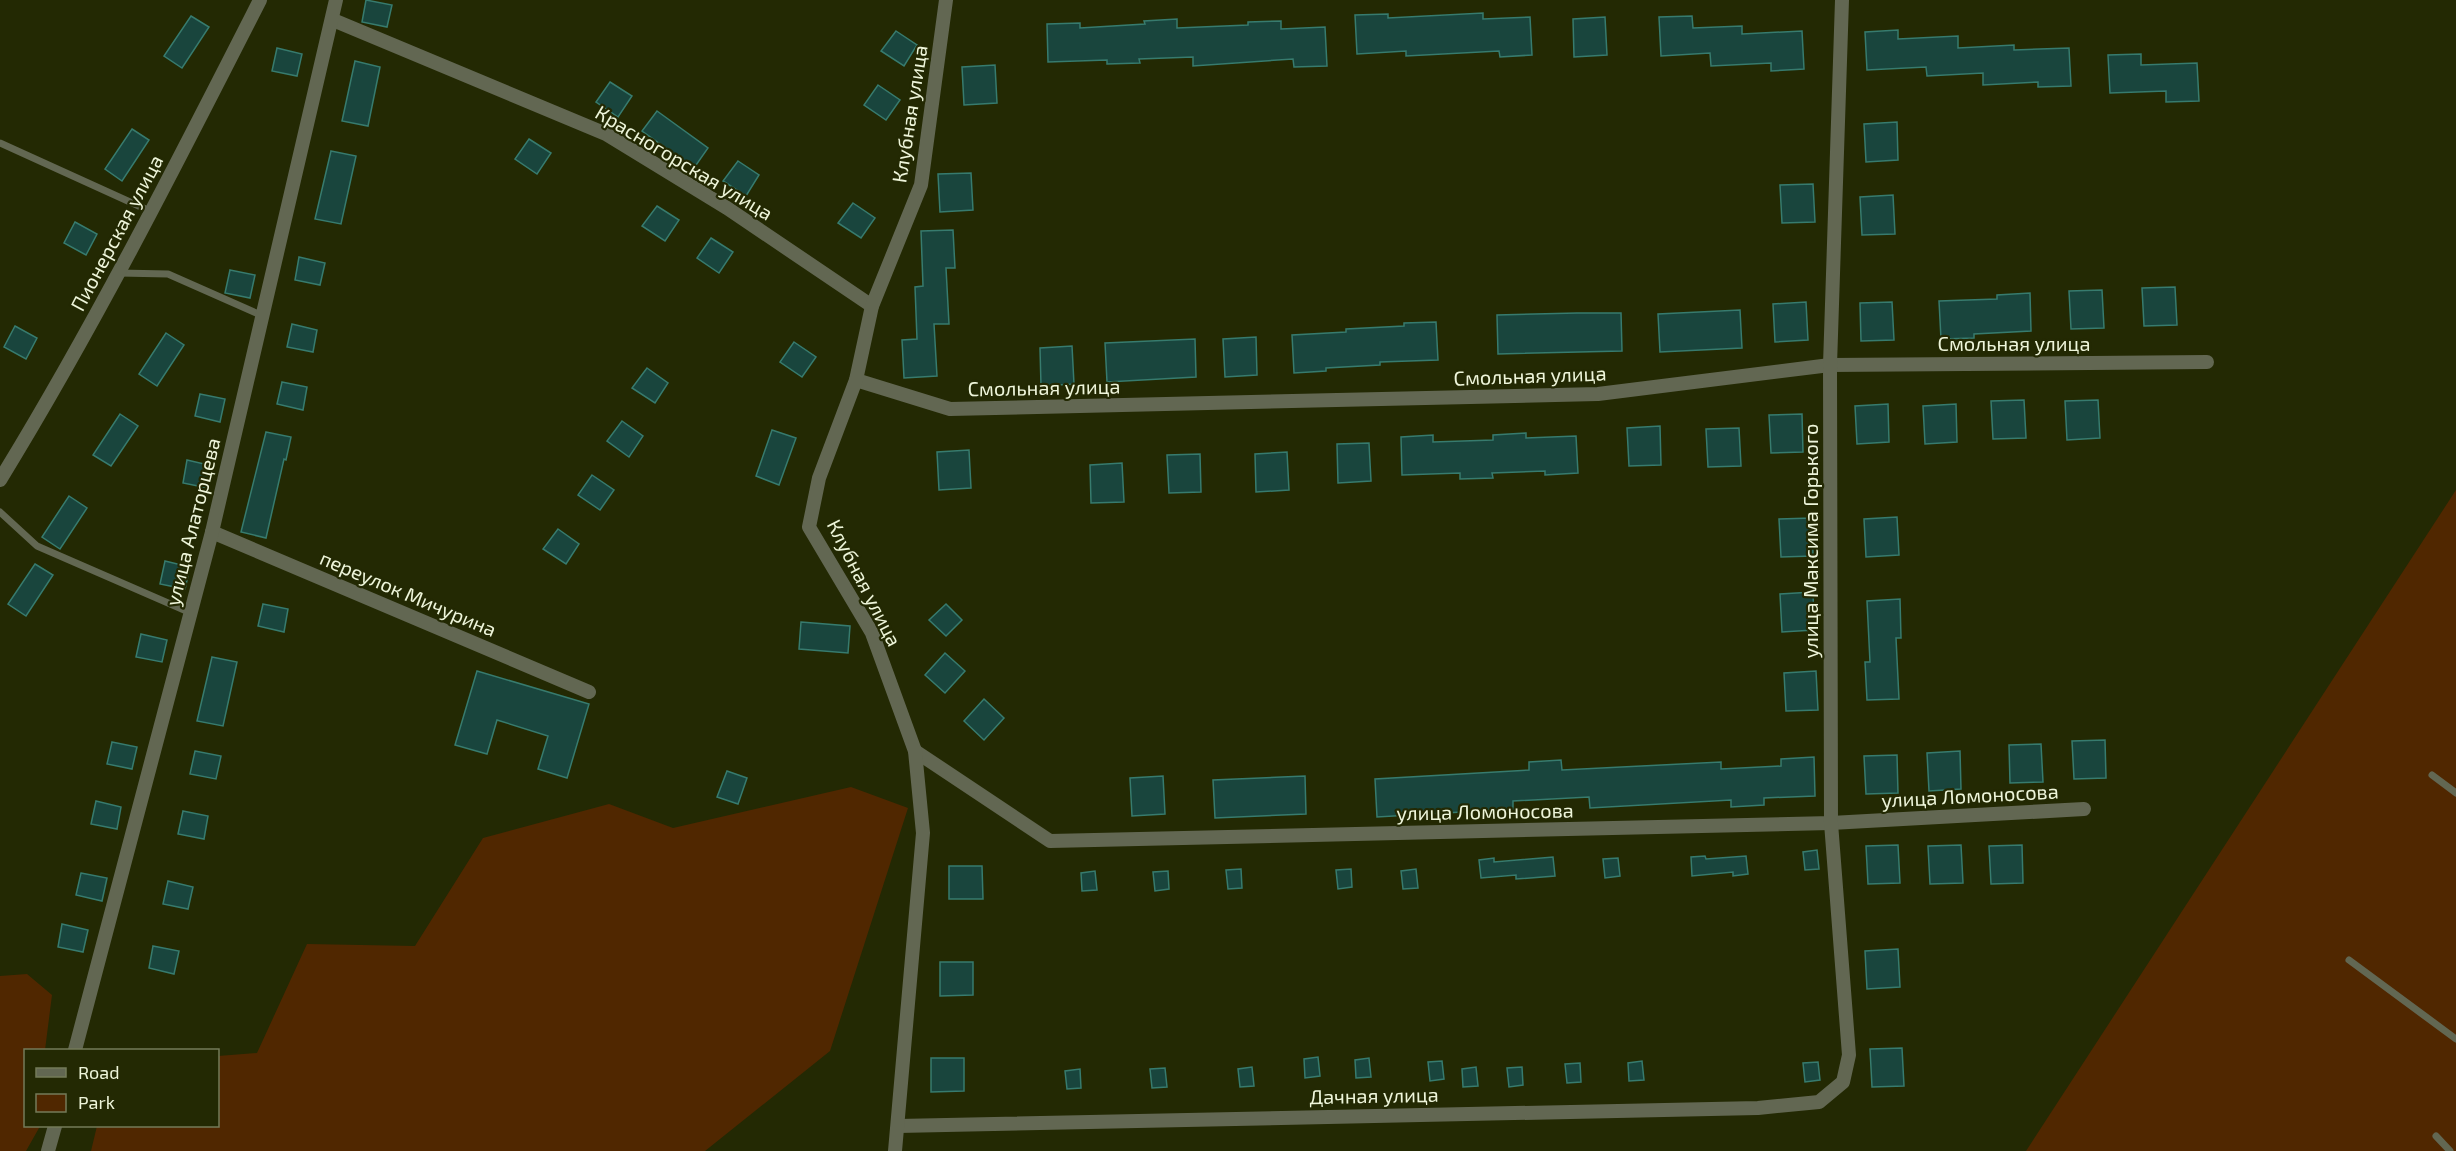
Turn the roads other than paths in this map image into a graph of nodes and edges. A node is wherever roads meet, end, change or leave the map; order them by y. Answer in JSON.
{"nodes":[{"id":1,"x":260,"y":0,"type":"edge"},
{"id":2,"x":336,"y":0,"type":"edge"},
{"id":3,"x":946,"y":0,"type":"edge"},
{"id":4,"x":1842,"y":0,"type":"edge"},
{"id":5,"x":333,"y":20,"type":"junction"},
{"id":6,"x":0,"y":143,"type":"edge"},
{"id":7,"x":153,"y":212,"type":"junction"},
{"id":8,"x":119,"y":273,"type":"junction"},
{"id":9,"x":872,"y":306,"type":"junction"},
{"id":10,"x":264,"y":316,"type":"junction"},
{"id":11,"x":2207,"y":362,"type":"dead end"},
{"id":12,"x":1830,"y":365,"type":"junction"},
{"id":13,"x":856,"y":380,"type":"junction"},
{"id":14,"x":0,"y":480,"type":"edge"},
{"id":15,"x":0,"y":512,"type":"edge"},
{"id":16,"x":212,"y":532,"type":"junction"},
{"id":17,"x":191,"y":613,"type":"junction"},
{"id":18,"x":589,"y":692,"type":"dead end"},
{"id":19,"x":915,"y":751,"type":"junction"},
{"id":20,"x":2432,"y":775,"type":"dead end"},
{"id":21,"x":2456,"y":793,"type":"edge"},
{"id":22,"x":2084,"y":809,"type":"dead end"},
{"id":23,"x":1831,"y":823,"type":"junction"},
{"id":24,"x":2349,"y":960,"type":"dead end"},
{"id":25,"x":2456,"y":1039,"type":"edge"},
{"id":26,"x":75,"y":1049,"type":"edge"},
{"id":27,"x":1843,"y":1082,"type":"joint"},
{"id":28,"x":898,"y":1126,"type":"junction"},
{"id":29,"x":54,"y":1127,"type":"edge"},
{"id":30,"x":2436,"y":1136,"type":"dead end"},
{"id":31,"x":48,"y":1151,"type":"edge"},
{"id":32,"x":895,"y":1151,"type":"edge"},
{"id":33,"x":2450,"y":1151,"type":"edge"}],
"edges":[{"from":1,"to":7,"type":"street","name":"Пионерская улица"},
{"from":2,"to":5,"type":"street","name":"улица Алаторцева"},
{"from":3,"to":9,"type":"street","name":"Клубная улица"},
{"from":4,"to":12,"type":"street","name":"улица Максима Горького"},
{"from":5,"to":9,"type":"street","name":"Красногорская улица"},
{"from":5,"to":10,"type":"street","name":"улица Алаторцева"},
{"from":6,"to":7,"type":"lane"},
{"from":7,"to":8,"type":"street","name":"Пионерская улица"},
{"from":8,"to":10,"type":"lane"},
{"from":8,"to":14,"type":"street","name":"Пионерская улица"},
{"from":9,"to":13,"type":"street","name":"Клубная улица"},
{"from":10,"to":16,"type":"street","name":"улица Алаторцева"},
{"from":11,"to":12,"type":"street","name":"Смольная улица"},
{"from":12,"to":13,"type":"street","name":"Смольная улица"},
{"from":12,"to":23,"type":"street","name":"улица Максима Горького"},
{"from":13,"to":19,"type":"street","name":"Клубная улица"},
{"from":15,"to":17,"type":"lane"},
{"from":16,"to":17,"type":"street","name":"улица Алаторцева"},
{"from":16,"to":18,"type":"street","name":"переулок Мичурина"},
{"from":17,"to":26,"type":"street","name":"улица Алаторцева"},
{"from":19,"to":23,"type":"street","name":"улица Ломоносова"},
{"from":19,"to":28,"type":"street","name":"Клубная улица"},
{"from":20,"to":21,"type":"lane"},
{"from":22,"to":23,"type":"street","name":"улица Ломоносова"},
{"from":23,"to":27,"type":"street","name":"улица Максима Горького"},
{"from":24,"to":25,"type":"lane"},
{"from":27,"to":28,"type":"street","name":"Дачная улица"},
{"from":28,"to":32,"type":"street","name":"Клубная улица"},
{"from":29,"to":31,"type":"street"},
{"from":30,"to":33,"type":"lane"}]}
